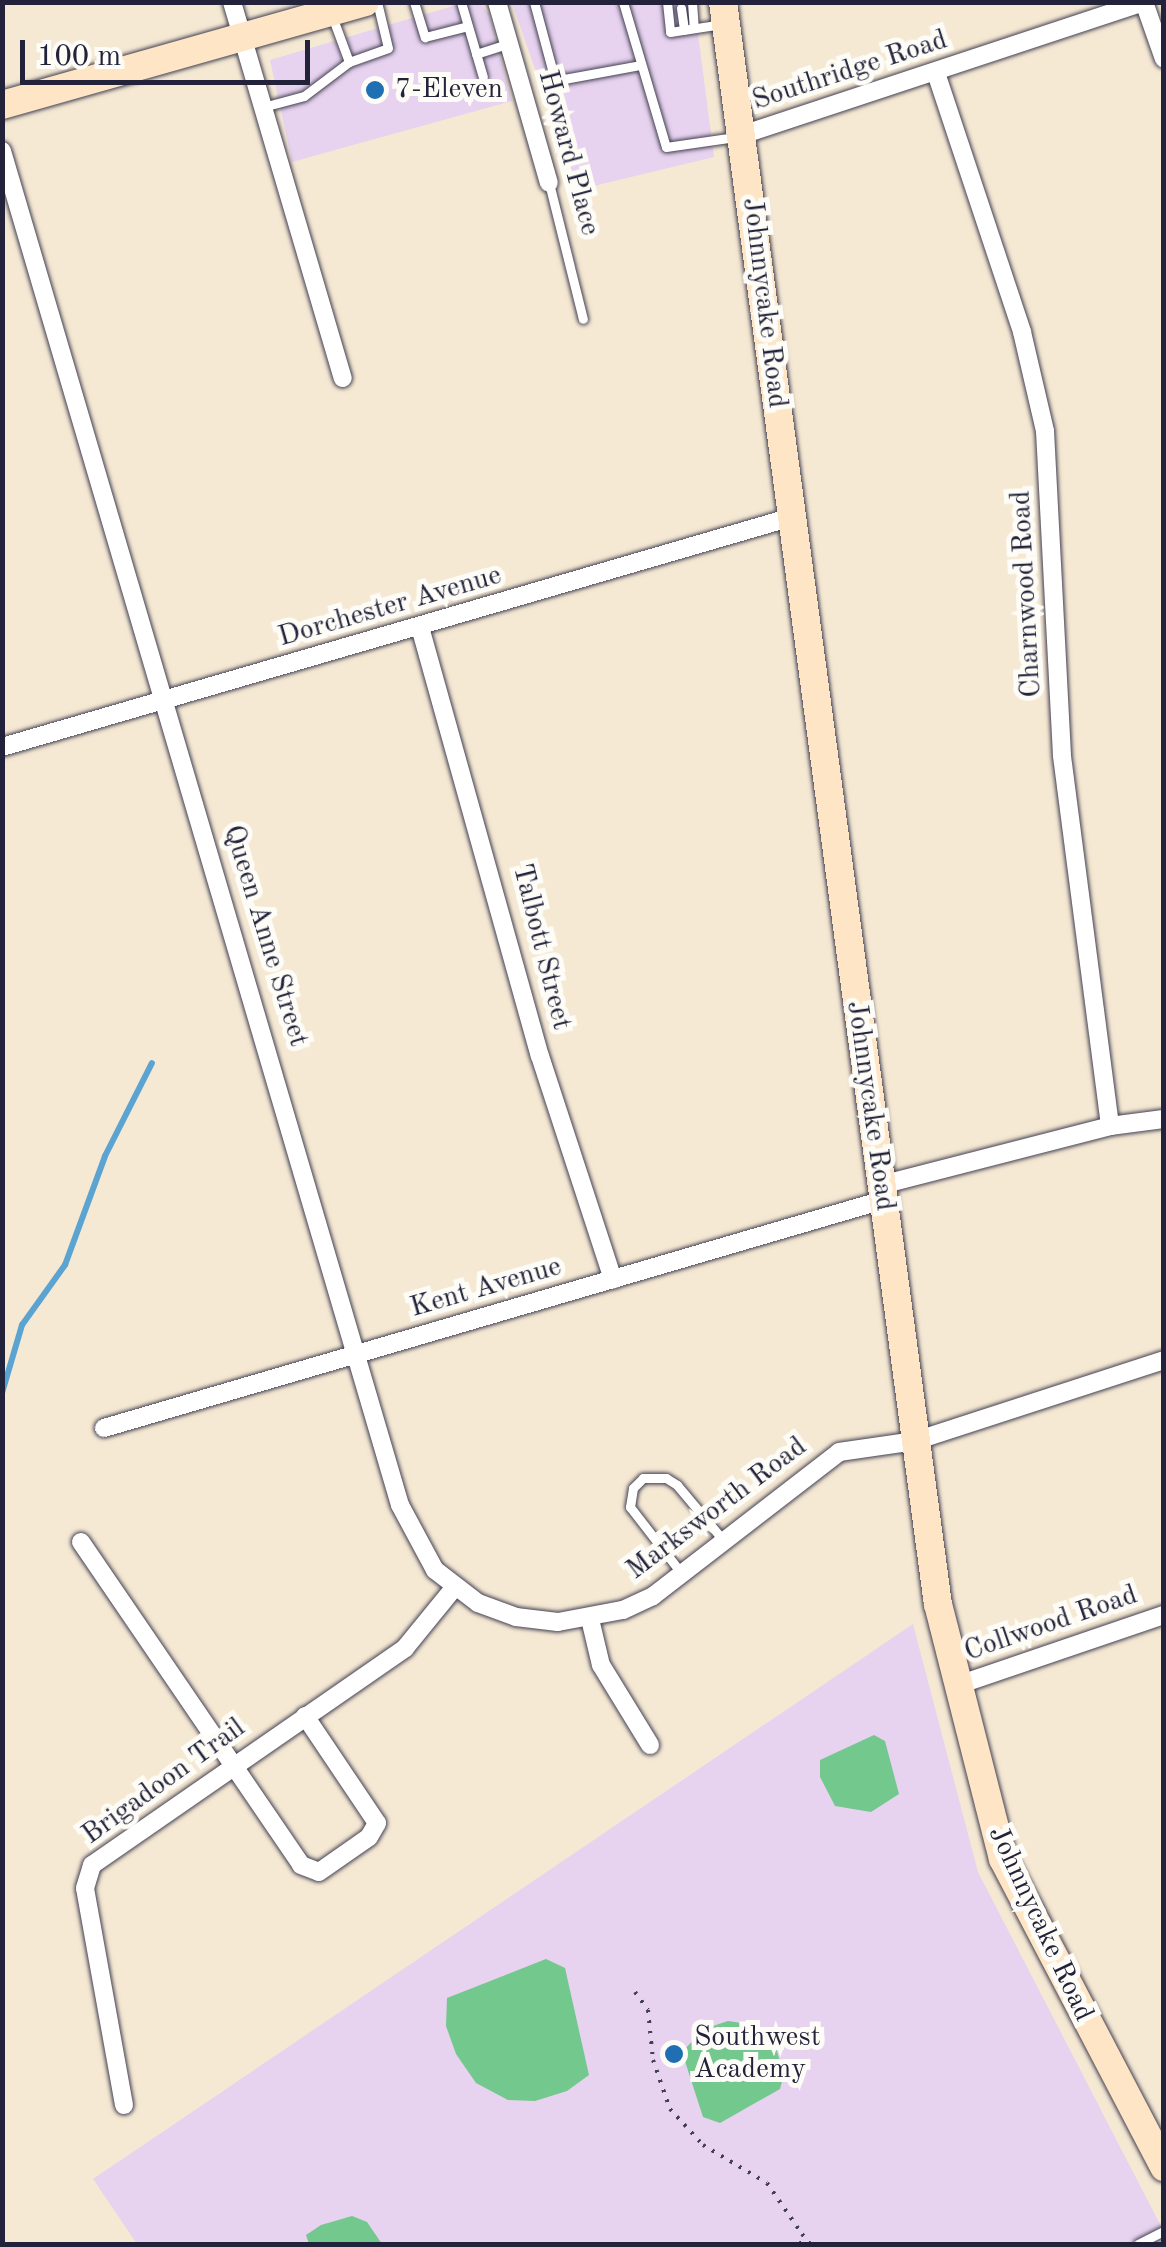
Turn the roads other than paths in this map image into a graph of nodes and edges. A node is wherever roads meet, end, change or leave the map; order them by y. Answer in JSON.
{"nodes":[{"id":1,"x":232,"y":2,"type":"edge"},
{"id":2,"x":365,"y":2,"type":"edge"},
{"id":3,"x":377,"y":2,"type":"edge"},
{"id":4,"x":414,"y":2,"type":"edge"},
{"id":5,"x":461,"y":2,"type":"edge"},
{"id":6,"x":497,"y":2,"type":"edge"},
{"id":7,"x":534,"y":2,"type":"edge"},
{"id":8,"x":623,"y":2,"type":"edge"},
{"id":9,"x":667,"y":2,"type":"edge"},
{"id":10,"x":692,"y":2,"type":"edge"},
{"id":11,"x":1145,"y":3,"type":"edge"},
{"id":12,"x":681,"y":8,"type":"dead end"},
{"id":13,"x":330,"y":12,"type":"junction"},
{"id":14,"x":724,"y":13,"type":"edge"},
{"id":15,"x":468,"y":26,"type":"junction"},
{"id":16,"x":689,"y":29,"type":"junction"},
{"id":17,"x":242,"y":37,"type":"junction"},
{"id":18,"x":509,"y":44,"type":"junction"},
{"id":19,"x":476,"y":54,"type":"junction"},
{"id":20,"x":1164,"y":59,"type":"edge"},
{"id":21,"x":349,"y":62,"type":"junction"},
{"id":22,"x":640,"y":65,"type":"junction"},
{"id":23,"x":936,"y":73,"type":"junction"},
{"id":24,"x":483,"y":77,"type":"dead end"},
{"id":25,"x":2,"y":105,"type":"edge"},
{"id":26,"x":263,"y":107,"type":"junction"},
{"id":27,"x":742,"y":135,"type":"junction"},
{"id":28,"x":2,"y":151,"type":"edge"},
{"id":29,"x":549,"y":182,"type":"joint"},
{"id":30,"x":582,"y":320,"type":"dead end"},
{"id":31,"x":343,"y":378,"type":"dead end"},
{"id":32,"x":792,"y":517,"type":"junction"},
{"id":33,"x":420,"y":627,"type":"junction"},
{"id":34,"x":166,"y":699,"type":"junction"},
{"id":35,"x":2,"y":748,"type":"edge"},
{"id":36,"x":1164,"y":1119,"type":"edge"},
{"id":37,"x":1110,"y":1126,"type":"junction"},
{"id":38,"x":882,"y":1192,"type":"junction"},
{"id":39,"x":613,"y":1280,"type":"junction"},
{"id":40,"x":356,"y":1355,"type":"junction"},
{"id":41,"x":1164,"y":1360,"type":"edge"},
{"id":42,"x":104,"y":1428,"type":"dead end"},
{"id":43,"x":915,"y":1441,"type":"junction"},
{"id":44,"x":723,"y":1540,"type":"junction"},
{"id":45,"x":81,"y":1542,"type":"dead end"},
{"id":46,"x":682,"y":1574,"type":"junction"},
{"id":47,"x":454,"y":1588,"type":"junction"},
{"id":48,"x":1164,"y":1615,"type":"edge"},
{"id":49,"x":590,"y":1618,"type":"junction"},
{"id":50,"x":955,"y":1686,"type":"junction"},
{"id":51,"x":305,"y":1716,"type":"junction"},
{"id":52,"x":650,"y":1745,"type":"dead end"},
{"id":53,"x":230,"y":1766,"type":"junction"},
{"id":54,"x":124,"y":2105,"type":"dead end"},
{"id":55,"x":1164,"y":2167,"type":"edge"},
{"id":56,"x":1164,"y":2231,"type":"edge"},
{"id":57,"x":1138,"y":2244,"type":"edge"}],
"edges":[{"from":1,"to":17,"type":"street"},
{"from":2,"to":13,"type":"main road"},
{"from":3,"to":21,"type":"lane"},
{"from":4,"to":15,"type":"lane"},
{"from":5,"to":15,"type":"lane"},
{"from":6,"to":18,"type":"street","name":"Howard Place"},
{"from":7,"to":22,"type":"lane"},
{"from":8,"to":22,"type":"lane"},
{"from":9,"to":16,"type":"lane"},
{"from":10,"to":16,"type":"lane"},
{"from":11,"to":20,"type":"street"},
{"from":11,"to":23,"type":"street","name":"Southridge Road"},
{"from":12,"to":16,"type":"lane"},
{"from":13,"to":17,"type":"main road"},
{"from":13,"to":21,"type":"lane"},
{"from":14,"to":16,"type":"lane"},
{"from":14,"to":27,"type":"main road","name":"Johnnycake Road"},
{"from":15,"to":19,"type":"lane"},
{"from":17,"to":25,"type":"main road"},
{"from":17,"to":26,"type":"street"},
{"from":18,"to":19,"type":"lane"},
{"from":18,"to":29,"type":"street","name":"Howard Place"},
{"from":19,"to":24,"type":"lane"},
{"from":21,"to":26,"type":"lane"},
{"from":22,"to":27,"type":"lane"},
{"from":23,"to":27,"type":"street","name":"Southridge Road"},
{"from":23,"to":37,"type":"street","name":"Charnwood Road"},
{"from":26,"to":31,"type":"street"},
{"from":27,"to":32,"type":"main road","name":"Johnnycake Road"},
{"from":28,"to":34,"type":"street","name":"Queen Anne Street"},
{"from":29,"to":30,"type":"lane","name":"Howard Place"},
{"from":32,"to":33,"type":"street","name":"Dorchester Avenue"},
{"from":32,"to":38,"type":"main road","name":"Johnnycake Road"},
{"from":33,"to":34,"type":"street","name":"Dorchester Avenue"},
{"from":33,"to":39,"type":"street","name":"Talbott Street"},
{"from":34,"to":35,"type":"street","name":"Dorchester Avenue"},
{"from":34,"to":40,"type":"street","name":"Queen Anne Street"},
{"from":36,"to":37,"type":"street","name":"Kent Avenue"},
{"from":37,"to":38,"type":"street","name":"Kent Avenue"},
{"from":38,"to":39,"type":"street","name":"Kent Avenue"},
{"from":38,"to":43,"type":"main road","name":"Johnnycake Road"},
{"from":39,"to":40,"type":"street","name":"Kent Avenue"},
{"from":40,"to":42,"type":"street","name":"Kent Avenue"},
{"from":40,"to":47,"type":"street","name":"Queen Anne Street"},
{"from":41,"to":43,"type":"street","name":"Marksworth Road"},
{"from":43,"to":44,"type":"street","name":"Marksworth Road"},
{"from":43,"to":50,"type":"main road","name":"Johnnycake Road"},
{"from":44,"to":46,"type":"street","name":"Marksworth Road"},
{"from":44,"to":46,"type":"lane"},
{"from":45,"to":53,"type":"street"},
{"from":46,"to":49,"type":"street","name":"Marksworth Road"},
{"from":47,"to":49,"type":"street","name":"Queen Anne Street"},
{"from":47,"to":51,"type":"street","name":"Brigadoon Trail"},
{"from":48,"to":50,"type":"street","name":"Collwood Road"},
{"from":49,"to":52,"type":"street"},
{"from":50,"to":55,"type":"main road","name":"Johnnycake Road"},
{"from":51,"to":53,"type":"street","name":"Brigadoon Trail"},
{"from":51,"to":53,"type":"street"},
{"from":53,"to":54,"type":"street","name":"Brigadoon Trail"},
{"from":56,"to":57,"type":"lane"}]}
